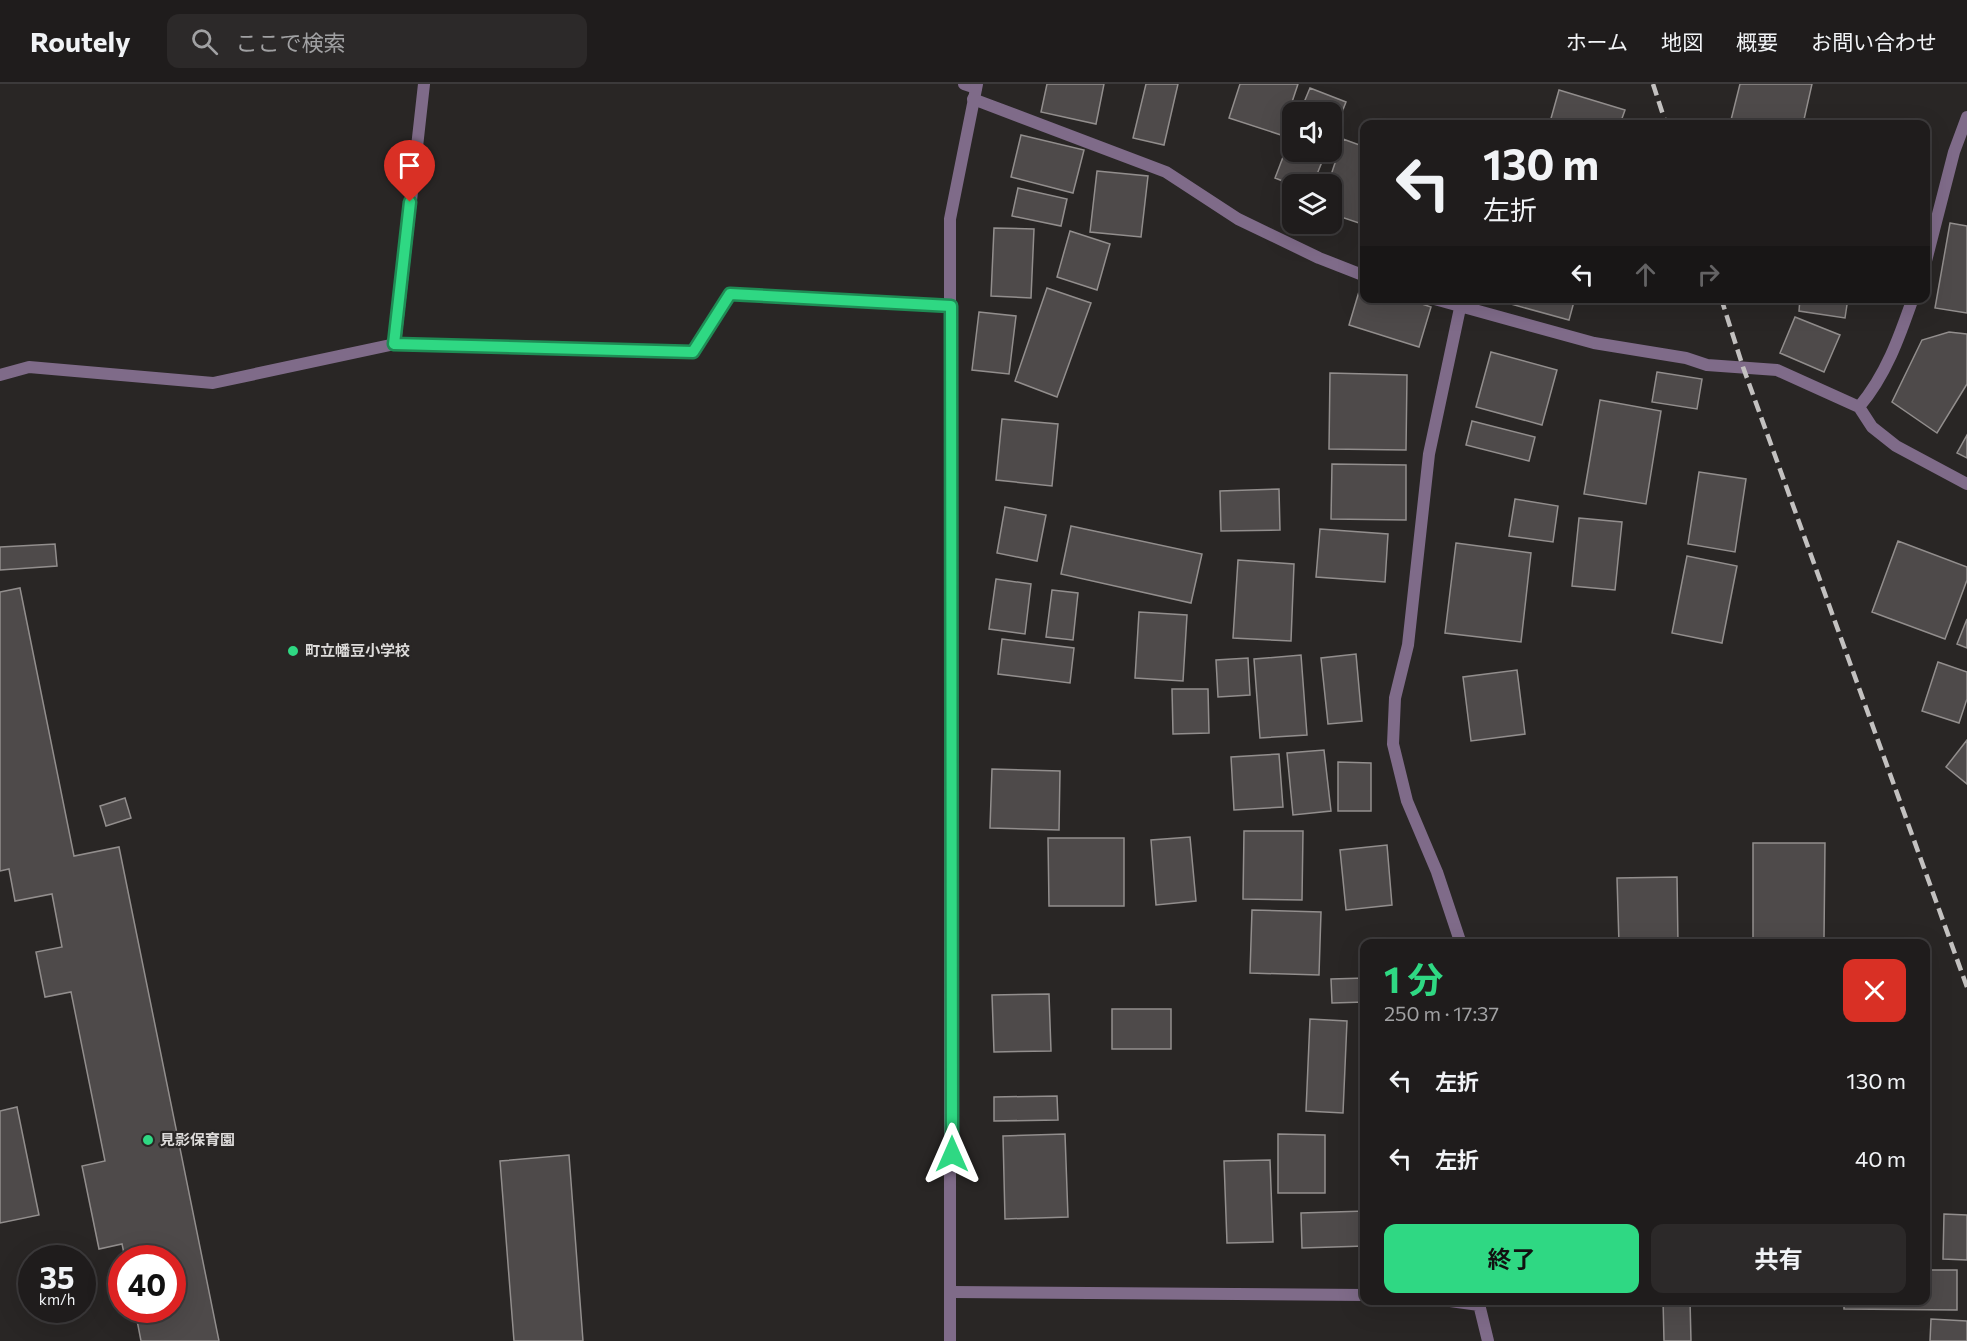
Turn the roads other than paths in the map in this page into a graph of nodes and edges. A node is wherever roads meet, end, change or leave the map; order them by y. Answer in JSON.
{"nodes":[{"id":1,"x":424,"y":84,"type":"edge"},
{"id":2,"x":963,"y":84,"type":"edge"},
{"id":3,"x":975,"y":90,"type":"edge"},
{"id":4,"x":1967,"y":117,"type":"edge"},
{"id":5,"x":1930,"y":245,"type":"edge"},
{"id":6,"x":1360,"y":274,"type":"edge"},
{"id":7,"x":1446,"y":303,"type":"edge"},
{"id":8,"x":1911,"y":303,"type":"edge"},
{"id":9,"x":951,"y":306,"type":"junction"},
{"id":10,"x":1460,"y":308,"type":"junction"},
{"id":11,"x":394,"y":344,"type":"junction"},
{"id":12,"x":0,"y":375,"type":"edge"},
{"id":13,"x":1859,"y":407,"type":"junction"},
{"id":14,"x":1967,"y":484,"type":"edge"},
{"id":15,"x":1459,"y":939,"type":"edge"},
{"id":16,"x":952,"y":1292,"type":"junction"},
{"id":17,"x":1360,"y":1294,"type":"edge"},
{"id":18,"x":1479,"y":1305,"type":"edge"},
{"id":19,"x":950,"y":1341,"type":"edge"},
{"id":20,"x":1488,"y":1341,"type":"edge"}],
"edges":[{"from":1,"to":11,"type":"street"},
{"from":2,"to":3,"type":"street"},
{"from":3,"to":6,"type":"street"},
{"from":3,"to":9,"type":"street"},
{"from":4,"to":5,"type":"street"},
{"from":7,"to":10,"type":"street"},
{"from":8,"to":13,"type":"street"},
{"from":9,"to":11,"type":"street"},
{"from":9,"to":16,"type":"street"},
{"from":10,"to":13,"type":"street"},
{"from":10,"to":15,"type":"street"},
{"from":11,"to":12,"type":"street"},
{"from":13,"to":14,"type":"street"},
{"from":16,"to":17,"type":"street"},
{"from":16,"to":19,"type":"street"},
{"from":18,"to":20,"type":"street"}]}
